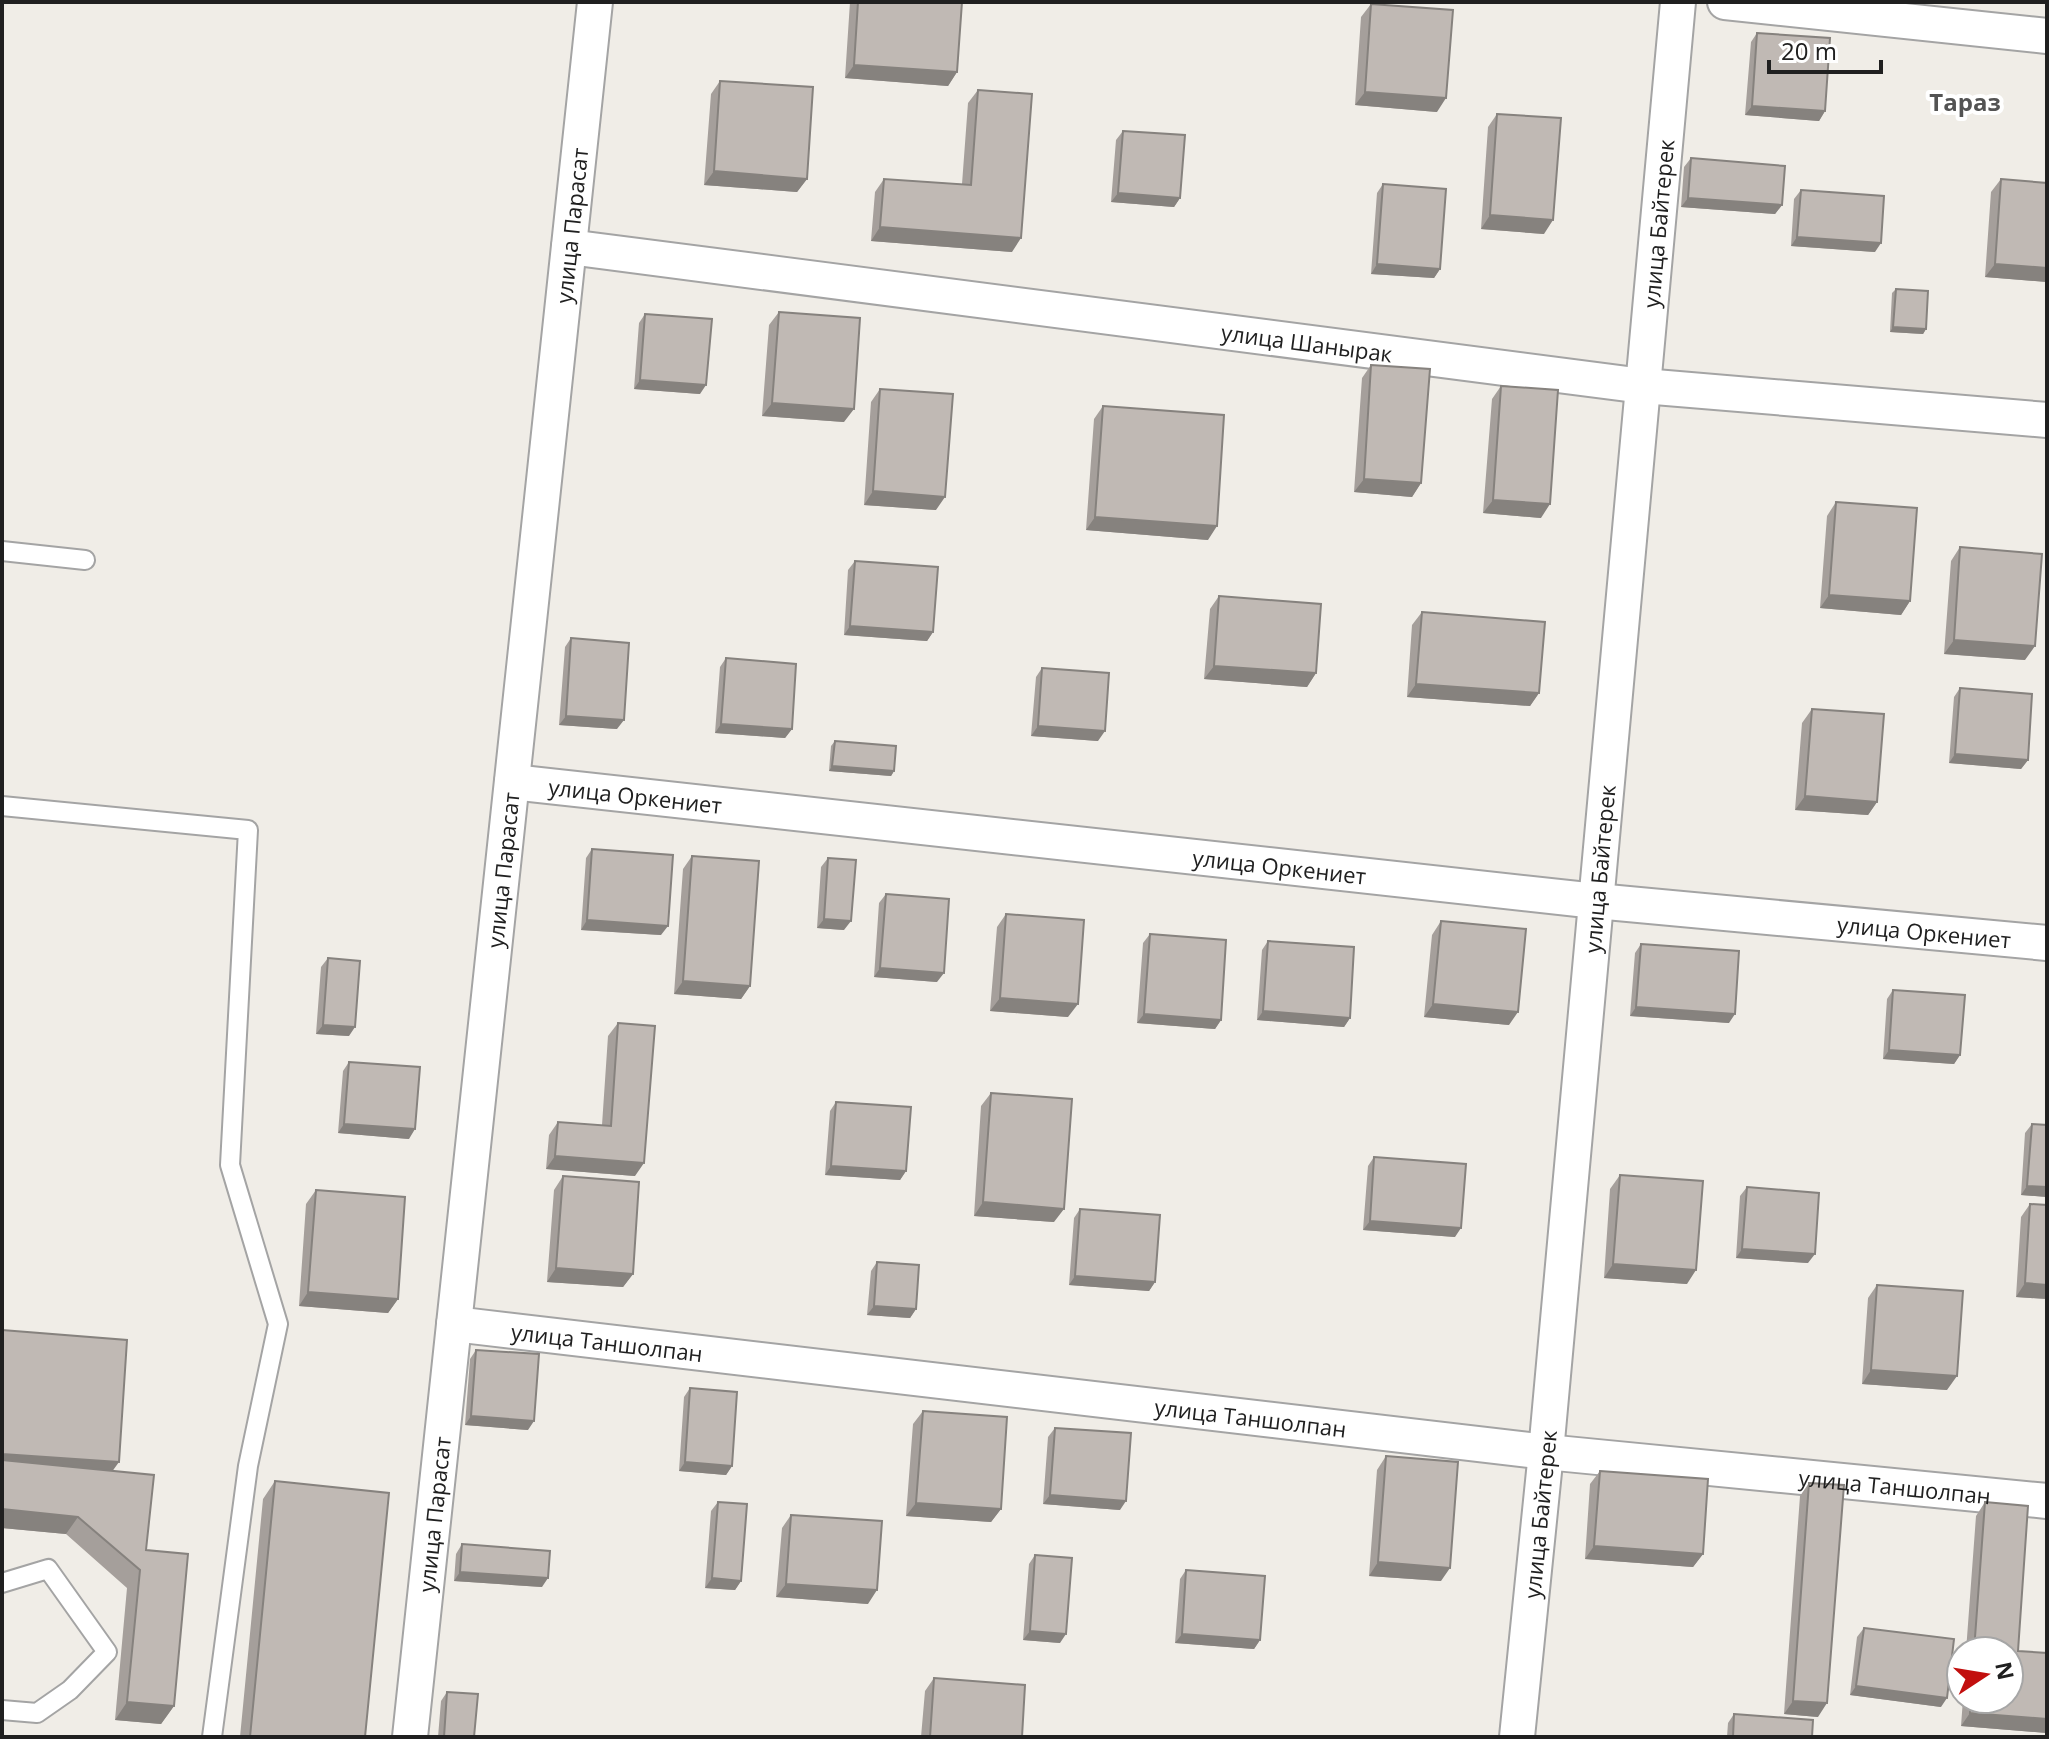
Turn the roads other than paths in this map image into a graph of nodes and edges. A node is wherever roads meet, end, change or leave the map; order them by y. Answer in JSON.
{"nodes":[{"id":1,"x":595,"y":2,"type":"edge"},
{"id":2,"x":1678,"y":2,"type":"edge"},
{"id":3,"x":1725,"y":2,"type":"edge"},
{"id":4,"x":2047,"y":36,"type":"edge"},
{"id":5,"x":569,"y":247,"type":"junction"},
{"id":6,"x":1643,"y":386,"type":"junction"},
{"id":7,"x":2047,"y":420,"type":"edge"},
{"id":8,"x":2,"y":551,"type":"edge"},
{"id":9,"x":85,"y":560,"type":"dead end"},
{"id":10,"x":512,"y":782,"type":"junction"},
{"id":11,"x":2,"y":806,"type":"edge"},
{"id":12,"x":1596,"y":901,"type":"junction"},
{"id":13,"x":2047,"y":943,"type":"edge"},
{"id":14,"x":454,"y":1324,"type":"junction"},
{"id":15,"x":1546,"y":1452,"type":"junction"},
{"id":16,"x":2047,"y":1501,"type":"edge"},
{"id":17,"x":2,"y":1583,"type":"edge"},
{"id":18,"x":2,"y":1710,"type":"edge"},
{"id":19,"x":212,"y":1737,"type":"edge"},
{"id":20,"x":410,"y":1737,"type":"edge"},
{"id":21,"x":1517,"y":1737,"type":"edge"}],
"edges":[{"from":1,"to":5,"type":"street","name":"улица Парасат"},
{"from":2,"to":6,"type":"street","name":"улица Байтерек"},
{"from":3,"to":4,"type":"street"},
{"from":5,"to":6,"type":"street","name":"улица Шанырак"},
{"from":5,"to":10,"type":"street","name":"улица Парасат"},
{"from":6,"to":7,"type":"street","name":"улица Шанырак"},
{"from":6,"to":12,"type":"street","name":"улица Байтерек"},
{"from":8,"to":9,"type":"lane"},
{"from":10,"to":12,"type":"street","name":"улица Оркениет"},
{"from":10,"to":14,"type":"street","name":"улица Парасат"},
{"from":11,"to":19,"type":"lane"},
{"from":12,"to":13,"type":"street","name":"улица Оркениет"},
{"from":12,"to":15,"type":"street","name":"улица Байтерек"},
{"from":14,"to":15,"type":"street","name":"улица Таншолпан"},
{"from":14,"to":20,"type":"street","name":"улица Парасат"},
{"from":15,"to":16,"type":"street","name":"улица Таншолпан"},
{"from":15,"to":21,"type":"street","name":"улица Байтерек"},
{"from":17,"to":18,"type":"lane"}]}
